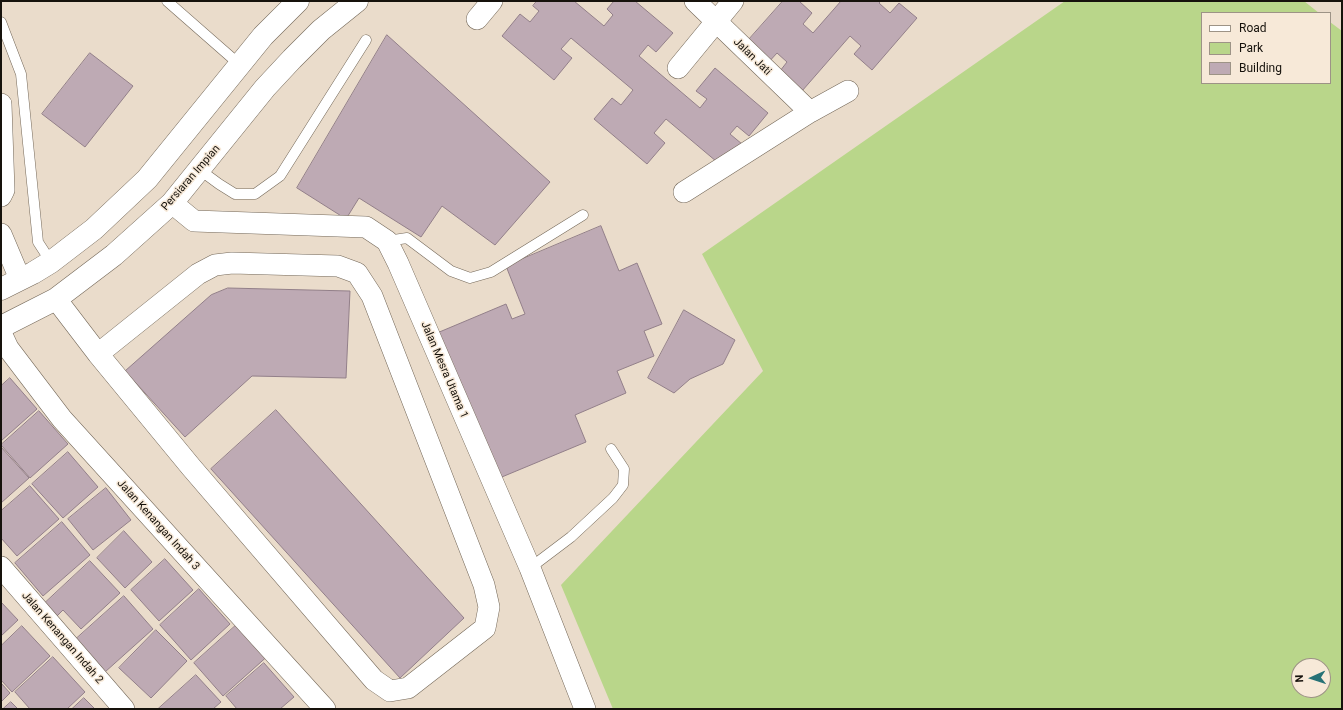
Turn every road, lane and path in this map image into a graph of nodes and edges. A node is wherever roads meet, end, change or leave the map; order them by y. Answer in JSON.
{"nodes":[{"id":1,"x":167,"y":1,"type":"edge"},
{"id":2,"x":357,"y":1,"type":"edge"},
{"id":3,"x":492,"y":1,"type":"edge"},
{"id":4,"x":695,"y":1,"type":"edge"},
{"id":5,"x":733,"y":1,"type":"edge"},
{"id":6,"x":294,"y":2,"type":"edge"},
{"id":7,"x":478,"y":18,"type":"dead end"},
{"id":8,"x":1,"y":22,"type":"edge"},
{"id":9,"x":716,"y":22,"type":"junction"},
{"id":10,"x":366,"y":40,"type":"dead end"},
{"id":11,"x":240,"y":65,"type":"junction"},
{"id":12,"x":678,"y":68,"type":"dead end"},
{"id":13,"x":848,"y":91,"type":"dead end"},
{"id":14,"x":1,"y":104,"type":"edge"},
{"id":15,"x":810,"y":112,"type":"junction"},
{"id":16,"x":200,"y":170,"type":"junction"},
{"id":17,"x":684,"y":192,"type":"dead end"},
{"id":18,"x":1,"y":196,"type":"edge"},
{"id":19,"x":172,"y":203,"type":"junction"},
{"id":20,"x":583,"y":216,"type":"dead end"},
{"id":21,"x":1,"y":234,"type":"edge"},
{"id":22,"x":387,"y":240,"type":"junction"},
{"id":23,"x":51,"y":262,"type":"junction"},
{"id":24,"x":20,"y":280,"type":"junction"},
{"id":25,"x":1,"y":289,"type":"edge"},
{"id":26,"x":56,"y":299,"type":"junction"},
{"id":27,"x":1,"y":327,"type":"edge"},
{"id":28,"x":1,"y":333,"type":"edge"},
{"id":29,"x":98,"y":354,"type":"junction"},
{"id":30,"x":611,"y":449,"type":"dead end"},
{"id":31,"x":1,"y":567,"type":"edge"},
{"id":32,"x":530,"y":568,"type":"junction"},
{"id":33,"x":124,"y":709,"type":"edge"},
{"id":34,"x":325,"y":709,"type":"edge"},
{"id":35,"x":584,"y":709,"type":"edge"}],
"edges":[{"from":1,"to":11,"type":"lane"},
{"from":2,"to":16,"type":"street","name":"Persiaran Impian"},
{"from":3,"to":7,"type":"street"},
{"from":4,"to":9,"type":"street","name":"Jalan Jati"},
{"from":5,"to":9,"type":"street"},
{"from":6,"to":11,"type":"street"},
{"from":8,"to":23,"type":"lane"},
{"from":9,"to":12,"type":"street"},
{"from":9,"to":15,"type":"street","name":"Jalan Jati"},
{"from":10,"to":16,"type":"lane"},
{"from":11,"to":23,"type":"street"},
{"from":13,"to":15,"type":"street"},
{"from":14,"to":18,"type":"street"},
{"from":15,"to":17,"type":"street"},
{"from":16,"to":19,"type":"street","name":"Persiaran Impian"},
{"from":19,"to":22,"type":"street"},
{"from":19,"to":26,"type":"street","name":"Persiaran Impian"},
{"from":20,"to":22,"type":"lane"},
{"from":21,"to":24,"type":"street"},
{"from":22,"to":32,"type":"street","name":"Jalan Mesra Utama 1"},
{"from":23,"to":24,"type":"street"},
{"from":24,"to":25,"type":"street"},
{"from":26,"to":27,"type":"street","name":"Persiaran Impian"},
{"from":26,"to":29,"type":"street"},
{"from":28,"to":34,"type":"street","name":"Jalan Kenangan Indah 3"},
{"from":29,"to":29,"type":"street"},
{"from":30,"to":32,"type":"lane"},
{"from":31,"to":33,"type":"street","name":"Jalan Kenangan Indah 2"},
{"from":32,"to":35,"type":"street","name":"Jalan Mesra Utama 1"}]}
